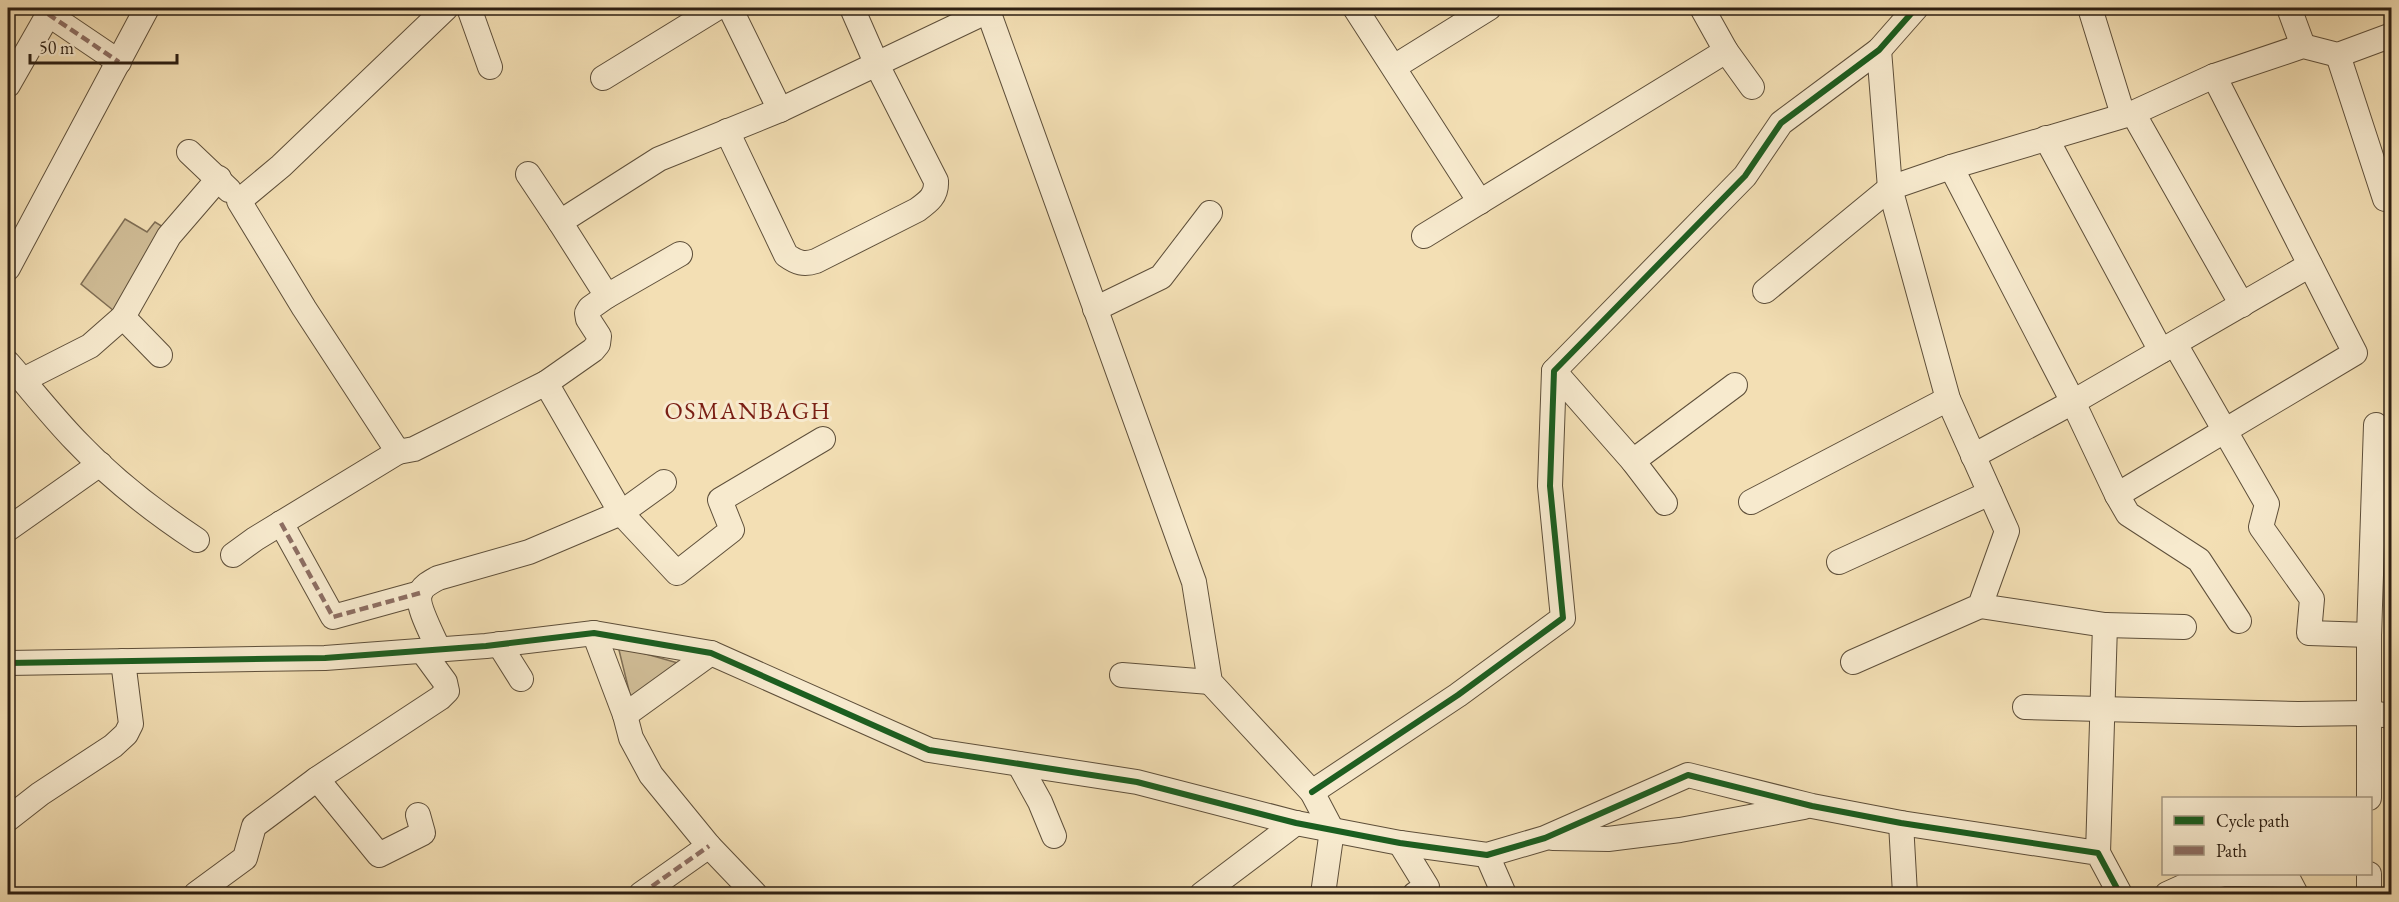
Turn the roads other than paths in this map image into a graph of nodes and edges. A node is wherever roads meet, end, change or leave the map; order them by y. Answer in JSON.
{"nodes":[{"id":1,"x":147,"y":8,"type":"edge"},
{"id":2,"x":446,"y":8,"type":"edge"},
{"id":3,"x":469,"y":8,"type":"edge"},
{"id":4,"x":717,"y":8,"type":"edge"},
{"id":5,"x":730,"y":8,"type":"edge"},
{"id":6,"x":852,"y":8,"type":"edge"},
{"id":7,"x":1355,"y":8,"type":"edge"},
{"id":8,"x":1489,"y":8,"type":"edge"},
{"id":9,"x":1702,"y":8,"type":"edge"},
{"id":10,"x":1916,"y":8,"type":"edge"},
{"id":11,"x":2090,"y":8,"type":"edge"},
{"id":12,"x":2289,"y":8,"type":"edge"},
{"id":13,"x":987,"y":9,"type":"edge"},
{"id":14,"x":50,"y":11,"type":"edge"},
{"id":15,"x":2391,"y":35,"type":"edge"},
{"id":16,"x":2303,"y":46,"type":"junction"},
{"id":17,"x":1879,"y":50,"type":"junction"},
{"id":18,"x":1726,"y":51,"type":"junction"},
{"id":19,"x":2338,"y":55,"type":"junction"},
{"id":20,"x":119,"y":62,"type":"junction"},
{"id":21,"x":877,"y":65,"type":"junction"},
{"id":22,"x":1394,"y":67,"type":"junction"},
{"id":23,"x":490,"y":68,"type":"dead end"},
{"id":24,"x":2214,"y":76,"type":"junction"},
{"id":25,"x":603,"y":78,"type":"dead end"},
{"id":26,"x":8,"y":85,"type":"edge"},
{"id":27,"x":1752,"y":87,"type":"dead end"},
{"id":28,"x":780,"y":110,"type":"junction"},
{"id":29,"x":2128,"y":114,"type":"junction"},
{"id":30,"x":727,"y":131,"type":"junction"},
{"id":31,"x":2046,"y":138,"type":"junction"},
{"id":32,"x":189,"y":152,"type":"dead end"},
{"id":33,"x":1950,"y":167,"type":"junction"},
{"id":34,"x":528,"y":174,"type":"dead end"},
{"id":35,"x":219,"y":178,"type":"junction"},
{"id":36,"x":1890,"y":188,"type":"junction"},
{"id":37,"x":239,"y":201,"type":"junction"},
{"id":38,"x":1480,"y":202,"type":"junction"},
{"id":39,"x":2389,"y":203,"type":"edge"},
{"id":40,"x":1210,"y":213,"type":"dead end"},
{"id":41,"x":561,"y":222,"type":"junction"},
{"id":42,"x":1424,"y":236,"type":"dead end"},
{"id":43,"x":680,"y":254,"type":"dead end"},
{"id":44,"x":2310,"y":265,"type":"junction"},
{"id":45,"x":8,"y":268,"type":"edge"},
{"id":46,"x":1765,"y":291,"type":"dead end"},
{"id":47,"x":607,"y":296,"type":"junction"},
{"id":48,"x":2242,"y":304,"type":"junction"},
{"id":49,"x":1095,"y":309,"type":"junction"},
{"id":50,"x":123,"y":317,"type":"junction"},
{"id":51,"x":2168,"y":347,"type":"junction"},
{"id":52,"x":160,"y":355,"type":"dead end"},
{"id":53,"x":1554,"y":371,"type":"junction"},
{"id":54,"x":15,"y":372,"type":"edge"},
{"id":55,"x":546,"y":383,"type":"junction"},
{"id":56,"x":1735,"y":385,"type":"dead end"},
{"id":57,"x":1948,"y":399,"type":"junction"},
{"id":58,"x":2073,"y":402,"type":"junction"},
{"id":59,"x":2376,"y":425,"type":"dead end"},
{"id":60,"x":2226,"y":432,"type":"junction"},
{"id":61,"x":823,"y":439,"type":"dead end"},
{"id":62,"x":398,"y":452,"type":"junction"},
{"id":63,"x":1973,"y":456,"type":"junction"},
{"id":64,"x":1633,"y":461,"type":"junction"},
{"id":65,"x":100,"y":464,"type":"junction"},
{"id":66,"x":664,"y":482,"type":"dead end"},
{"id":67,"x":1989,"y":493,"type":"junction"},
{"id":68,"x":2117,"y":495,"type":"junction"},
{"id":69,"x":1751,"y":502,"type":"dead end"},
{"id":70,"x":1665,"y":503,"type":"dead end"},
{"id":71,"x":621,"y":513,"type":"junction"},
{"id":72,"x":281,"y":523,"type":"junction"},
{"id":73,"x":8,"y":529,"type":"edge"},
{"id":74,"x":197,"y":540,"type":"dead end"},
{"id":75,"x":233,"y":555,"type":"dead end"},
{"id":76,"x":1839,"y":562,"type":"dead end"},
{"id":77,"x":420,"y":593,"type":"junction"},
{"id":78,"x":1980,"y":606,"type":"junction"},
{"id":79,"x":2239,"y":621,"type":"dead end"},
{"id":80,"x":2105,"y":625,"type":"junction"},
{"id":81,"x":2184,"y":627,"type":"dead end"},
{"id":82,"x":594,"y":633,"type":"junction"},
{"id":83,"x":2369,"y":635,"type":"junction"},
{"id":84,"x":499,"y":644,"type":"junction"},
{"id":85,"x":431,"y":650,"type":"junction"},
{"id":86,"x":711,"y":653,"type":"junction"},
{"id":87,"x":123,"y":661,"type":"junction"},
{"id":88,"x":1853,"y":662,"type":"dead end"},
{"id":89,"x":8,"y":663,"type":"edge"},
{"id":90,"x":1122,"y":675,"type":"dead end"},
{"id":91,"x":521,"y":679,"type":"dead end"},
{"id":92,"x":1210,"y":681,"type":"junction"},
{"id":93,"x":2025,"y":707,"type":"dead end"},
{"id":94,"x":2104,"y":711,"type":"junction"},
{"id":95,"x":625,"y":715,"type":"junction"},
{"id":96,"x":2380,"y":715,"type":"edge"},
{"id":97,"x":1019,"y":764,"type":"junction"},
{"id":98,"x":317,"y":779,"type":"junction"},
{"id":99,"x":1312,"y":792,"type":"junction"},
{"id":100,"x":2369,"y":797,"type":"edge"},
{"id":101,"x":1812,"y":806,"type":"junction"},
{"id":102,"x":418,"y":815,"type":"dead end"},
{"id":103,"x":8,"y":819,"type":"edge"},
{"id":104,"x":1296,"y":823,"type":"junction"},
{"id":105,"x":1902,"y":823,"type":"junction"},
{"id":106,"x":1332,"y":830,"type":"junction"},
{"id":107,"x":1054,"y":836,"type":"dead end"},
{"id":108,"x":1545,"y":838,"type":"junction"},
{"id":109,"x":1400,"y":843,"type":"junction"},
{"id":110,"x":709,"y":846,"type":"junction"},
{"id":111,"x":2098,"y":853,"type":"junction"},
{"id":112,"x":1487,"y":855,"type":"junction"},
{"id":113,"x":2369,"y":875,"type":"edge"},
{"id":114,"x":2230,"y":884,"type":"edge"},
{"id":115,"x":223,"y":887,"type":"edge"},
{"id":116,"x":196,"y":894,"type":"edge"},
{"id":117,"x":641,"y":894,"type":"edge"},
{"id":118,"x":755,"y":894,"type":"edge"},
{"id":119,"x":1202,"y":894,"type":"edge"},
{"id":120,"x":1323,"y":894,"type":"edge"},
{"id":121,"x":1415,"y":894,"type":"edge"},
{"id":122,"x":1504,"y":894,"type":"edge"},
{"id":123,"x":1905,"y":894,"type":"edge"},
{"id":124,"x":2120,"y":894,"type":"edge"},
{"id":125,"x":2167,"y":894,"type":"edge"},
{"id":126,"x":2296,"y":894,"type":"edge"},
{"id":127,"x":2369,"y":894,"type":"edge"}],
"edges":[{"from":1,"to":20,"type":"street"},
{"from":2,"to":37,"type":"street"},
{"from":3,"to":23,"type":"street"},
{"from":4,"to":25,"type":"street"},
{"from":5,"to":28,"type":"street"},
{"from":6,"to":21,"type":"street"},
{"from":7,"to":22,"type":"street"},
{"from":8,"to":22,"type":"street"},
{"from":9,"to":18,"type":"street"},
{"from":10,"to":17,"type":"street"},
{"from":11,"to":29,"type":"street"},
{"from":12,"to":16,"type":"street"},
{"from":13,"to":21,"type":"street"},
{"from":13,"to":49,"type":"street"},
{"from":14,"to":20,"type":"street"},
{"from":14,"to":26,"type":"street"},
{"from":15,"to":19,"type":"street"},
{"from":16,"to":19,"type":"street"},
{"from":16,"to":24,"type":"street"},
{"from":17,"to":36,"type":"street"},
{"from":17,"to":53,"type":"street"},
{"from":18,"to":27,"type":"street"},
{"from":18,"to":38,"type":"street"},
{"from":19,"to":39,"type":"street"},
{"from":20,"to":45,"type":"street"},
{"from":21,"to":28,"type":"street"},
{"from":21,"to":30,"type":"street"},
{"from":22,"to":38,"type":"street"},
{"from":24,"to":29,"type":"street"},
{"from":24,"to":44,"type":"street"},
{"from":28,"to":30,"type":"street"},
{"from":29,"to":31,"type":"street"},
{"from":29,"to":48,"type":"street"},
{"from":30,"to":41,"type":"street"},
{"from":31,"to":33,"type":"street"},
{"from":31,"to":51,"type":"street"},
{"from":32,"to":35,"type":"street"},
{"from":33,"to":36,"type":"street"},
{"from":33,"to":58,"type":"street"},
{"from":34,"to":41,"type":"street"},
{"from":35,"to":37,"type":"street"},
{"from":35,"to":50,"type":"street"},
{"from":36,"to":46,"type":"street"},
{"from":36,"to":57,"type":"street"},
{"from":37,"to":62,"type":"street"},
{"from":38,"to":42,"type":"street"},
{"from":40,"to":49,"type":"street"},
{"from":41,"to":47,"type":"street"},
{"from":43,"to":47,"type":"street"},
{"from":44,"to":48,"type":"street"},
{"from":44,"to":60,"type":"street"},
{"from":47,"to":55,"type":"street"},
{"from":48,"to":51,"type":"street"},
{"from":49,"to":92,"type":"street"},
{"from":50,"to":52,"type":"street"},
{"from":50,"to":54,"type":"street"},
{"from":51,"to":58,"type":"street"},
{"from":51,"to":60,"type":"street"},
{"from":53,"to":64,"type":"street"},
{"from":53,"to":99,"type":"street"},
{"from":54,"to":65,"type":"street"},
{"from":55,"to":62,"type":"street"},
{"from":55,"to":71,"type":"street"},
{"from":56,"to":64,"type":"street"},
{"from":57,"to":63,"type":"street"},
{"from":57,"to":69,"type":"street"},
{"from":58,"to":63,"type":"street"},
{"from":58,"to":68,"type":"street"},
{"from":59,"to":83,"type":"street"},
{"from":60,"to":68,"type":"street"},
{"from":60,"to":83,"type":"street"},
{"from":61,"to":71,"type":"street"},
{"from":62,"to":72,"type":"street"},
{"from":63,"to":67,"type":"street"},
{"from":64,"to":70,"type":"street"},
{"from":65,"to":73,"type":"street"},
{"from":65,"to":74,"type":"street"},
{"from":66,"to":71,"type":"street"},
{"from":67,"to":76,"type":"street"},
{"from":67,"to":78,"type":"street"},
{"from":68,"to":79,"type":"street"},
{"from":71,"to":77,"type":"street"},
{"from":72,"to":75,"type":"street"},
{"from":72,"to":77,"type":"street"},
{"from":77,"to":85,"type":"street"},
{"from":78,"to":80,"type":"street"},
{"from":78,"to":88,"type":"street"},
{"from":80,"to":81,"type":"street"},
{"from":80,"to":94,"type":"street"},
{"from":82,"to":84,"type":"street"},
{"from":82,"to":86,"type":"street"},
{"from":82,"to":95,"type":"street"},
{"from":83,"to":96,"type":"street"},
{"from":84,"to":85,"type":"street"},
{"from":84,"to":91,"type":"street"},
{"from":85,"to":87,"type":"street"},
{"from":85,"to":98,"type":"street"},
{"from":86,"to":95,"type":"street"},
{"from":86,"to":97,"type":"street"},
{"from":87,"to":89,"type":"street"},
{"from":87,"to":103,"type":"street"},
{"from":90,"to":92,"type":"street"},
{"from":92,"to":99,"type":"street"},
{"from":93,"to":94,"type":"street"},
{"from":94,"to":96,"type":"street"},
{"from":94,"to":111,"type":"street"},
{"from":95,"to":110,"type":"street"},
{"from":96,"to":100,"type":"street"},
{"from":97,"to":104,"type":"street"},
{"from":97,"to":107,"type":"street"},
{"from":98,"to":102,"type":"street"},
{"from":98,"to":115,"type":"street"},
{"from":99,"to":106,"type":"street"},
{"from":101,"to":105,"type":"street"},
{"from":101,"to":108,"type":"street"},
{"from":101,"to":108,"type":"street"},
{"from":104,"to":106,"type":"street"},
{"from":104,"to":119,"type":"street"},
{"from":105,"to":111,"type":"street"},
{"from":105,"to":123,"type":"street"},
{"from":106,"to":109,"type":"street"},
{"from":106,"to":120,"type":"street"},
{"from":108,"to":112,"type":"street"},
{"from":109,"to":112,"type":"street"},
{"from":109,"to":121,"type":"street"},
{"from":110,"to":117,"type":"street"},
{"from":110,"to":118,"type":"street"},
{"from":111,"to":124,"type":"street"},
{"from":112,"to":122,"type":"street"},
{"from":113,"to":127,"type":"street"},
{"from":114,"to":125,"type":"street"},
{"from":114,"to":126,"type":"street"},
{"from":115,"to":116,"type":"street"}]}
